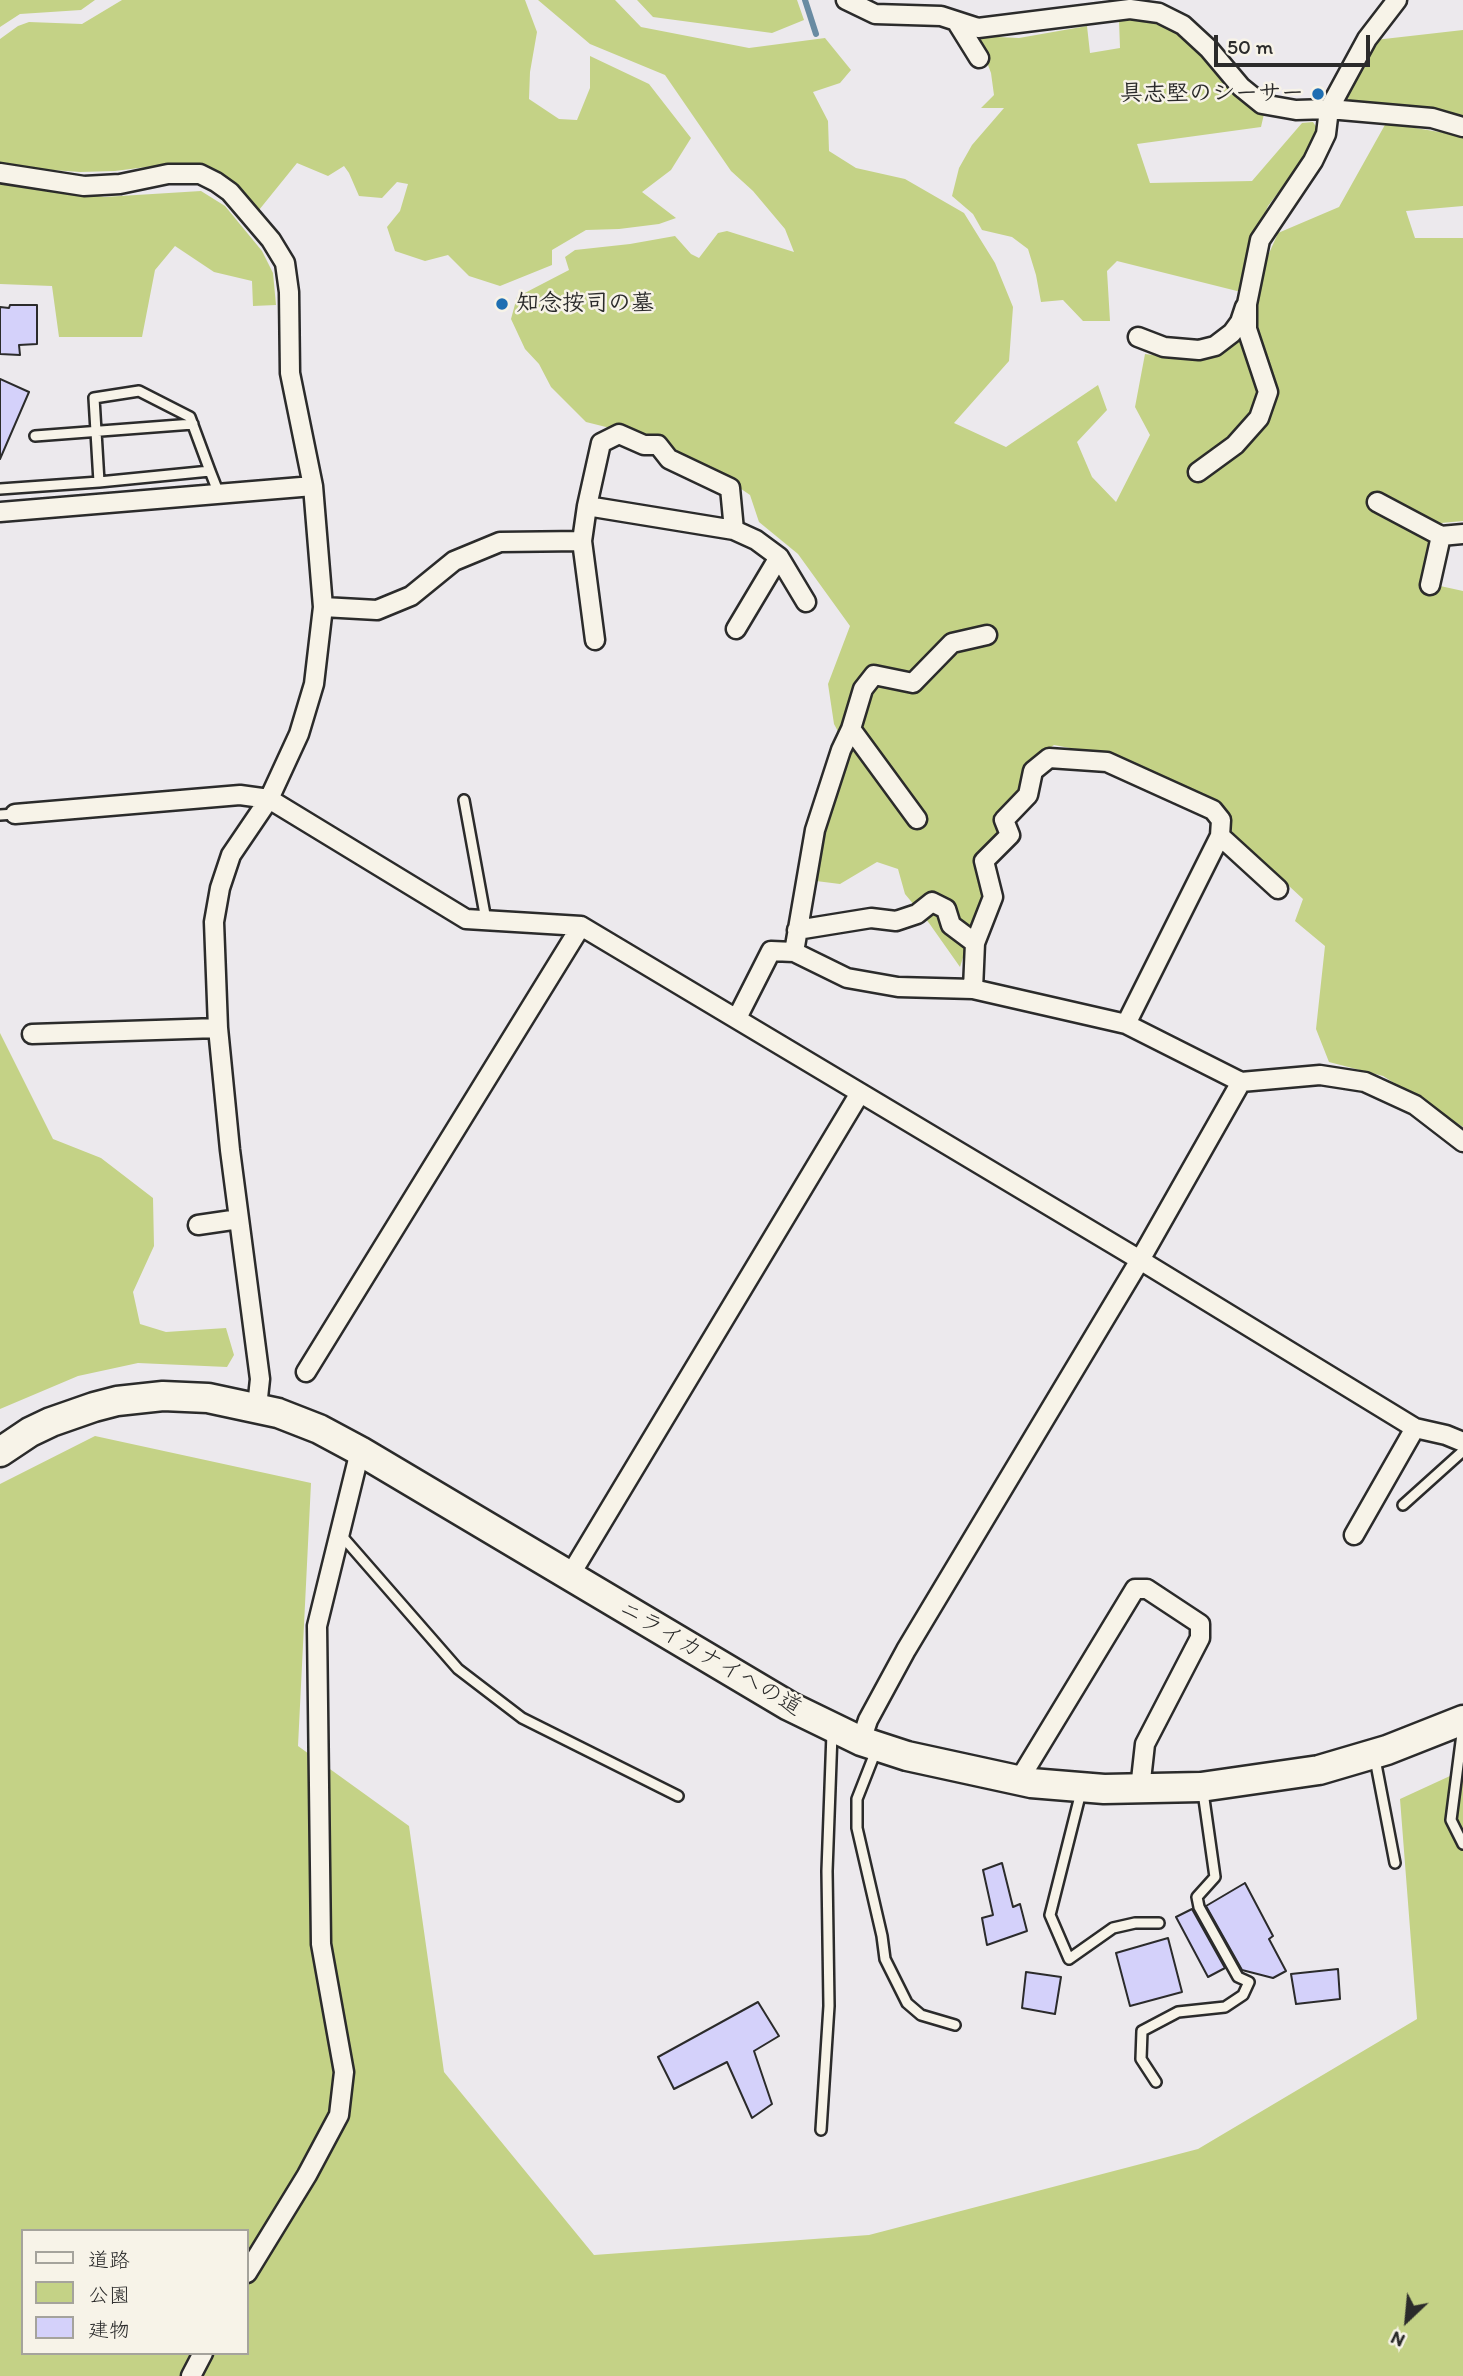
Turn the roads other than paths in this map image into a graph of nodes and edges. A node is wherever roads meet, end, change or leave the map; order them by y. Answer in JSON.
{"nodes":[{"id":1,"x":846,"y":0,"type":"edge"},
{"id":2,"x":1397,"y":0,"type":"edge"},
{"id":3,"x":956,"y":21,"type":"junction"},
{"id":4,"x":979,"y":58,"type":"dead end"},
{"id":5,"x":1329,"y":109,"type":"junction"},
{"id":6,"x":1463,"y":127,"type":"edge"},
{"id":7,"x":0,"y":173,"type":"edge"},
{"id":8,"x":1247,"y":304,"type":"junction"},
{"id":9,"x":1138,"y":337,"type":"dead end"},
{"id":10,"x":193,"y":424,"type":"junction"},
{"id":11,"x":96,"y":431,"type":"junction"},
{"id":12,"x":35,"y":436,"type":"dead end"},
{"id":13,"x":210,"y":471,"type":"junction"},
{"id":14,"x":1198,"y":472,"type":"dead end"},
{"id":15,"x":99,"y":482,"type":"junction"},
{"id":16,"x":313,"y":486,"type":"junction"},
{"id":17,"x":0,"y":489,"type":"edge"},
{"id":18,"x":219,"y":494,"type":"junction"},
{"id":19,"x":1377,"y":502,"type":"dead end"},
{"id":20,"x":587,"y":506,"type":"junction"},
{"id":21,"x":0,"y":512,"type":"edge"},
{"id":22,"x":734,"y":530,"type":"junction"},
{"id":23,"x":1463,"y":534,"type":"edge"},
{"id":24,"x":1441,"y":536,"type":"junction"},
{"id":25,"x":582,"y":541,"type":"junction"},
{"id":26,"x":779,"y":557,"type":"junction"},
{"id":27,"x":1430,"y":584,"type":"dead end"},
{"id":28,"x":806,"y":603,"type":"dead end"},
{"id":29,"x":323,"y":607,"type":"junction"},
{"id":30,"x":736,"y":629,"type":"dead end"},
{"id":31,"x":987,"y":635,"type":"dead end"},
{"id":32,"x":595,"y":639,"type":"dead end"},
{"id":33,"x":851,"y":729,"type":"junction"},
{"id":34,"x":269,"y":799,"type":"junction"},
{"id":35,"x":464,"y":800,"type":"dead end"},
{"id":36,"x":7,"y":815,"type":"edge"},
{"id":37,"x":917,"y":819,"type":"dead end"},
{"id":38,"x":1220,"y":836,"type":"junction"},
{"id":39,"x":1278,"y":889,"type":"dead end"},
{"id":40,"x":486,"y":920,"type":"junction"},
{"id":41,"x":581,"y":926,"type":"junction"},
{"id":42,"x":797,"y":930,"type":"junction"},
{"id":43,"x":975,"y":943,"type":"junction"},
{"id":44,"x":794,"y":952,"type":"junction"},
{"id":45,"x":972,"y":989,"type":"junction"},
{"id":46,"x":737,"y":1018,"type":"junction"},
{"id":47,"x":1126,"y":1024,"type":"junction"},
{"id":48,"x":218,"y":1028,"type":"junction"},
{"id":49,"x":32,"y":1034,"type":"dead end"},
{"id":50,"x":1241,"y":1082,"type":"junction"},
{"id":51,"x":860,"y":1093,"type":"junction"},
{"id":52,"x":1463,"y":1142,"type":"edge"},
{"id":53,"x":239,"y":1219,"type":"junction"},
{"id":54,"x":198,"y":1225,"type":"dead end"},
{"id":55,"x":1140,"y":1260,"type":"junction"},
{"id":56,"x":306,"y":1372,"type":"dead end"},
{"id":57,"x":257,"y":1407,"type":"junction"},
{"id":58,"x":1415,"y":1428,"type":"junction"},
{"id":59,"x":1463,"y":1442,"type":"edge"},
{"id":60,"x":360,"y":1451,"type":"junction"},
{"id":61,"x":1463,"y":1451,"type":"edge"},
{"id":62,"x":0,"y":1452,"type":"edge"},
{"id":63,"x":1404,"y":1505,"type":"dead end"},
{"id":64,"x":340,"y":1533,"type":"junction"},
{"id":65,"x":1354,"y":1535,"type":"dead end"},
{"id":66,"x":569,"y":1577,"type":"junction"},
{"id":67,"x":1463,"y":1720,"type":"edge"},
{"id":68,"x":832,"y":1727,"type":"junction"},
{"id":69,"x":1463,"y":1727,"type":"edge"},
{"id":70,"x":870,"y":1744,"type":"junction"},
{"id":71,"x":1374,"y":1754,"type":"junction"},
{"id":72,"x":1019,"y":1780,"type":"junction"},
{"id":73,"x":1083,"y":1787,"type":"junction"},
{"id":74,"x":1201,"y":1787,"type":"junction"},
{"id":75,"x":1140,"y":1789,"type":"junction"},
{"id":76,"x":678,"y":1796,"type":"dead end"},
{"id":77,"x":1463,"y":1844,"type":"edge"},
{"id":78,"x":1395,"y":1863,"type":"dead end"},
{"id":79,"x":1159,"y":1923,"type":"dead end"},
{"id":80,"x":955,"y":2025,"type":"dead end"},
{"id":81,"x":1156,"y":2082,"type":"dead end"},
{"id":82,"x":821,"y":2130,"type":"dead end"},
{"id":83,"x":248,"y":2271,"type":"edge"},
{"id":84,"x":202,"y":2355,"type":"edge"},
{"id":85,"x":191,"y":2376,"type":"edge"}],
"edges":[{"from":1,"to":3,"type":"street"},
{"from":2,"to":5,"type":"street"},
{"from":3,"to":4,"type":"street"},
{"from":3,"to":5,"type":"street"},
{"from":5,"to":6,"type":"street"},
{"from":5,"to":8,"type":"street"},
{"from":7,"to":16,"type":"street"},
{"from":8,"to":9,"type":"street"},
{"from":8,"to":14,"type":"street"},
{"from":10,"to":11,"type":"lane"},
{"from":10,"to":11,"type":"lane"},
{"from":10,"to":13,"type":"lane"},
{"from":11,"to":12,"type":"lane"},
{"from":11,"to":15,"type":"lane"},
{"from":13,"to":15,"type":"lane"},
{"from":13,"to":18,"type":"lane"},
{"from":15,"to":17,"type":"lane"},
{"from":16,"to":18,"type":"street"},
{"from":16,"to":29,"type":"street"},
{"from":18,"to":21,"type":"street"},
{"from":19,"to":24,"type":"street"},
{"from":20,"to":22,"type":"street"},
{"from":20,"to":22,"type":"street"},
{"from":20,"to":25,"type":"street"},
{"from":22,"to":26,"type":"street"},
{"from":23,"to":24,"type":"street"},
{"from":24,"to":27,"type":"street"},
{"from":25,"to":29,"type":"street"},
{"from":25,"to":32,"type":"street"},
{"from":26,"to":28,"type":"street"},
{"from":26,"to":30,"type":"street"},
{"from":29,"to":34,"type":"street"},
{"from":31,"to":33,"type":"street"},
{"from":33,"to":37,"type":"street"},
{"from":33,"to":42,"type":"street"},
{"from":34,"to":36,"type":"street"},
{"from":34,"to":40,"type":"street"},
{"from":34,"to":48,"type":"street"},
{"from":35,"to":40,"type":"lane"},
{"from":38,"to":39,"type":"street"},
{"from":38,"to":43,"type":"street"},
{"from":38,"to":47,"type":"street"},
{"from":40,"to":41,"type":"street"},
{"from":41,"to":46,"type":"street"},
{"from":41,"to":56,"type":"street"},
{"from":42,"to":43,"type":"street"},
{"from":42,"to":44,"type":"street"},
{"from":43,"to":45,"type":"street"},
{"from":44,"to":45,"type":"street"},
{"from":44,"to":46,"type":"street"},
{"from":45,"to":47,"type":"street"},
{"from":46,"to":51,"type":"street"},
{"from":47,"to":50,"type":"street"},
{"from":48,"to":49,"type":"street"},
{"from":48,"to":53,"type":"street"},
{"from":50,"to":52,"type":"street"},
{"from":50,"to":55,"type":"street"},
{"from":51,"to":55,"type":"street"},
{"from":51,"to":66,"type":"street"},
{"from":53,"to":54,"type":"street"},
{"from":53,"to":57,"type":"street"},
{"from":55,"to":58,"type":"street"},
{"from":55,"to":70,"type":"street"},
{"from":57,"to":60,"type":"main road","name":"ニライカナイへの道"},
{"from":57,"to":62,"type":"main road","name":"ニライカナイへの道"},
{"from":58,"to":59,"type":"street"},
{"from":58,"to":65,"type":"street"},
{"from":60,"to":64,"type":"street"},
{"from":60,"to":66,"type":"main road","name":"ニライカナイへの道"},
{"from":61,"to":63,"type":"lane"},
{"from":64,"to":76,"type":"lane"},
{"from":64,"to":83,"type":"street"},
{"from":66,"to":68,"type":"main road","name":"ニライカナイへの道"},
{"from":67,"to":71,"type":"main road","name":"ニライカナイへの道"},
{"from":68,"to":70,"type":"main road","name":"ニライカナイへの道"},
{"from":68,"to":82,"type":"lane"},
{"from":69,"to":77,"type":"lane"},
{"from":70,"to":72,"type":"main road","name":"ニライカナイへの道"},
{"from":70,"to":80,"type":"lane"},
{"from":71,"to":74,"type":"main road","name":"ニライカナイへの道"},
{"from":71,"to":78,"type":"lane"},
{"from":72,"to":73,"type":"main road","name":"ニライカナイへの道"},
{"from":72,"to":75,"type":"street"},
{"from":73,"to":75,"type":"main road","name":"ニライカナイへの道"},
{"from":73,"to":79,"type":"lane"},
{"from":74,"to":75,"type":"main road","name":"ニライカナイへの道"},
{"from":74,"to":81,"type":"lane"},
{"from":84,"to":85,"type":"street"}]}
